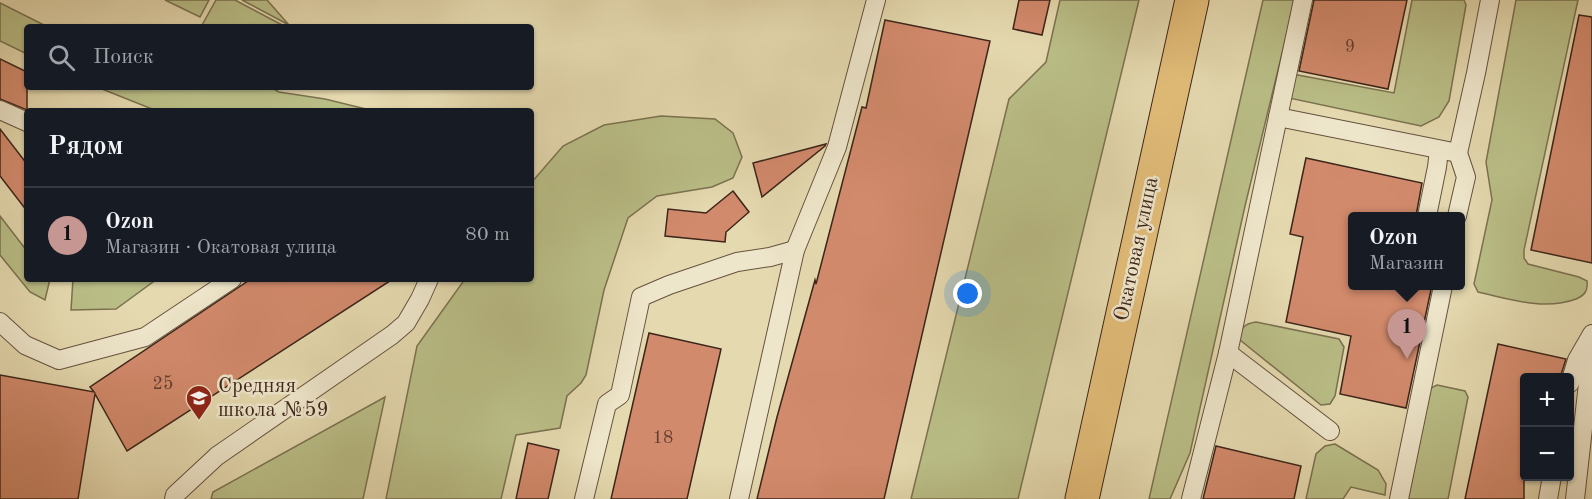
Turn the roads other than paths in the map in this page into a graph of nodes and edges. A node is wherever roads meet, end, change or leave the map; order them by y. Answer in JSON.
{"nodes":[{"id":1,"x":876,"y":0,"type":"edge"},
{"id":2,"x":1192,"y":0,"type":"edge"},
{"id":3,"x":1303,"y":0,"type":"edge"},
{"id":4,"x":1490,"y":0,"type":"edge"},
{"id":5,"x":0,"y":110,"type":"edge"},
{"id":6,"x":1278,"y":117,"type":"junction"},
{"id":7,"x":24,"y":121,"type":"edge"},
{"id":8,"x":1439,"y":150,"type":"junction"},
{"id":9,"x":1458,"y":153,"type":"junction"},
{"id":10,"x":1428,"y":212,"type":"edge"},
{"id":11,"x":1458,"y":212,"type":"edge"},
{"id":12,"x":795,"y":250,"type":"junction"},
{"id":13,"x":228,"y":282,"type":"edge"},
{"id":14,"x":428,"y":282,"type":"edge"},
{"id":15,"x":1442,"y":290,"type":"edge"},
{"id":16,"x":0,"y":322,"type":"edge"},
{"id":17,"x":1592,"y":334,"type":"edge"},
{"id":18,"x":1592,"y":348,"type":"edge"},
{"id":19,"x":1228,"y":353,"type":"junction"},
{"id":20,"x":1572,"y":373,"type":"edge"},
{"id":21,"x":1330,"y":431,"type":"dead end"},
{"id":22,"x":1551,"y":481,"type":"edge"},
{"id":23,"x":174,"y":499,"type":"edge"},
{"id":24,"x":584,"y":499,"type":"edge"},
{"id":25,"x":739,"y":499,"type":"edge"},
{"id":26,"x":1082,"y":499,"type":"edge"},
{"id":27,"x":1191,"y":499,"type":"edge"},
{"id":28,"x":1399,"y":499,"type":"edge"},
{"id":29,"x":1548,"y":499,"type":"edge"},
{"id":30,"x":1575,"y":499,"type":"edge"}],
"edges":[{"from":1,"to":12,"type":"lane"},
{"from":2,"to":26,"type":"main road","name":"Окатовая улица"},
{"from":3,"to":6,"type":"lane"},
{"from":4,"to":9,"type":"lane"},
{"from":5,"to":7,"type":"lane"},
{"from":6,"to":8,"type":"lane"},
{"from":6,"to":19,"type":"lane"},
{"from":8,"to":9,"type":"lane"},
{"from":8,"to":10,"type":"lane"},
{"from":9,"to":11,"type":"lane"},
{"from":12,"to":24,"type":"lane"},
{"from":12,"to":25,"type":"lane"},
{"from":13,"to":16,"type":"lane"},
{"from":14,"to":23,"type":"lane"},
{"from":15,"to":28,"type":"lane"},
{"from":17,"to":20,"type":"lane"},
{"from":18,"to":30,"type":"lane"},
{"from":19,"to":21,"type":"lane"},
{"from":19,"to":27,"type":"lane"},
{"from":22,"to":29,"type":"lane"}]}
